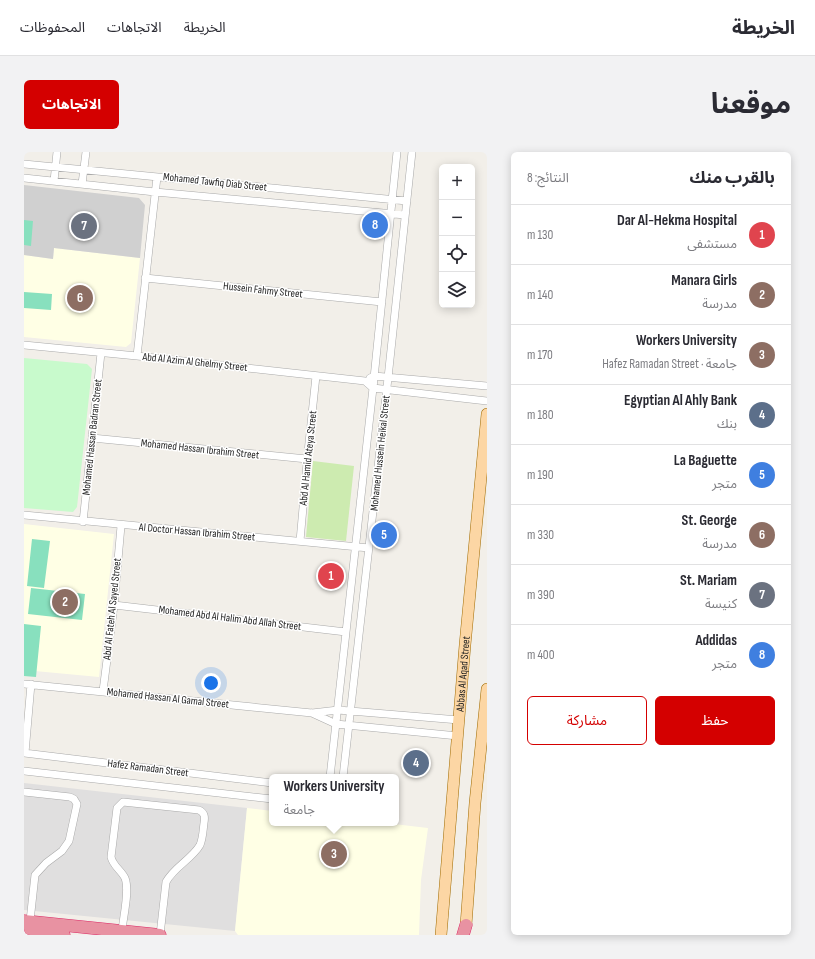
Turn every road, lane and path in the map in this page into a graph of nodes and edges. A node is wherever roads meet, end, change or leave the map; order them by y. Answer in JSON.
{"nodes":[{"id":1,"x":57,"y":152,"type":"edge"},
{"id":2,"x":86,"y":152,"type":"edge"},
{"id":3,"x":398,"y":152,"type":"edge"},
{"id":4,"x":412,"y":152,"type":"edge"},
{"id":5,"x":24,"y":164,"type":"edge"},
{"id":6,"x":56,"y":167,"type":"junction"},
{"id":7,"x":84,"y":170,"type":"junction"},
{"id":8,"x":157,"y":177,"type":"junction"},
{"id":9,"x":24,"y":178,"type":"edge"},
{"id":10,"x":54,"y":181,"type":"junction"},
{"id":11,"x":82,"y":184,"type":"junction"},
{"id":12,"x":155,"y":192,"type":"junction"},
{"id":13,"x":393,"y":200,"type":"junction"},
{"id":14,"x":407,"y":201,"type":"junction"},
{"id":15,"x":391,"y":213,"type":"junction"},
{"id":16,"x":406,"y":214,"type":"junction"},
{"id":17,"x":145,"y":278,"type":"junction"},
{"id":18,"x":382,"y":302,"type":"junction"},
{"id":19,"x":24,"y":345,"type":"edge"},
{"id":20,"x":101,"y":353,"type":"junction"},
{"id":21,"x":137,"y":356,"type":"junction"},
{"id":22,"x":316,"y":376,"type":"junction"},
{"id":23,"x":374,"y":376,"type":"junction"},
{"id":24,"x":388,"y":378,"type":"junction"},
{"id":25,"x":365,"y":381,"type":"junction"},
{"id":26,"x":487,"y":386,"type":"edge"},
{"id":27,"x":373,"y":388,"type":"junction"},
{"id":28,"x":387,"y":389,"type":"junction"},
{"id":29,"x":487,"y":400,"type":"edge"},
{"id":30,"x":487,"y":414,"type":"edge"},
{"id":31,"x":92,"y":438,"type":"junction"},
{"id":32,"x":307,"y":459,"type":"junction"},
{"id":33,"x":24,"y":516,"type":"edge"},
{"id":34,"x":83,"y":522,"type":"junction"},
{"id":35,"x":121,"y":526,"type":"junction"},
{"id":36,"x":300,"y":541,"type":"junction"},
{"id":37,"x":356,"y":547,"type":"junction"},
{"id":38,"x":369,"y":548,"type":"junction"},
{"id":39,"x":114,"y":605,"type":"junction"},
{"id":40,"x":346,"y":632,"type":"junction"},
{"id":41,"x":27,"y":684,"type":"edge"},
{"id":42,"x":487,"y":689,"type":"edge"},
{"id":43,"x":103,"y":691,"type":"junction"},
{"id":44,"x":338,"y":710,"type":"junction"},
{"id":45,"x":350,"y":711,"type":"junction"},
{"id":46,"x":312,"y":712,"type":"junction"},
{"id":47,"x":459,"y":720,"type":"junction"},
{"id":48,"x":486,"y":720,"type":"edge"},
{"id":49,"x":336,"y":724,"type":"junction"},
{"id":50,"x":348,"y":725,"type":"junction"},
{"id":51,"x":458,"y":736,"type":"junction"},
{"id":52,"x":484,"y":743,"type":"edge"},
{"id":53,"x":24,"y":753,"type":"edge"},
{"id":54,"x":24,"y":771,"type":"edge"},
{"id":55,"x":330,"y":774,"type":"edge"},
{"id":56,"x":343,"y":774,"type":"edge"},
{"id":57,"x":269,"y":783,"type":"edge"},
{"id":58,"x":24,"y":792,"type":"edge"},
{"id":59,"x":269,"y":799,"type":"edge"},
{"id":60,"x":26,"y":924,"type":"edge"},
{"id":61,"x":122,"y":931,"type":"junction"},
{"id":62,"x":465,"y":932,"type":"edge"},
{"id":63,"x":64,"y":935,"type":"edge"},
{"id":64,"x":160,"y":935,"type":"edge"},
{"id":65,"x":441,"y":935,"type":"edge"}],
"edges":[{"from":1,"to":6,"type":"street"},
{"from":2,"to":7,"type":"street"},
{"from":3,"to":13,"type":"street","name":"Mohamed Hussein Heikal Street"},
{"from":4,"to":14,"type":"street","name":"Mohamed Hussein Heikal Street"},
{"from":5,"to":6,"type":"street","name":"Mohamed Tawfiq Diab Street"},
{"from":6,"to":7,"type":"street","name":"Mohamed Tawfiq Diab Street"},
{"from":6,"to":10,"type":"street"},
{"from":7,"to":8,"type":"street","name":"Mohamed Tawfiq Diab Street"},
{"from":7,"to":11,"type":"street"},
{"from":8,"to":12,"type":"street"},
{"from":8,"to":13,"type":"street","name":"Mohamed Tawfiq Diab Street"},
{"from":9,"to":10,"type":"street","name":"Mohamed Tawfiq Diab Street"},
{"from":10,"to":11,"type":"street","name":"Mohamed Tawfiq Diab Street"},
{"from":11,"to":12,"type":"street","name":"Mohamed Tawfiq Diab Street"},
{"from":12,"to":15,"type":"street","name":"Mohamed Tawfiq Diab Street"},
{"from":12,"to":17,"type":"street"},
{"from":13,"to":14,"type":"street","name":"Mohamed Tawfiq Diab Street"},
{"from":13,"to":15,"type":"street","name":"Mohamed Hussein Heikal Street"},
{"from":14,"to":16,"type":"street","name":"Mohamed Hussein Heikal Street"},
{"from":15,"to":16,"type":"street","name":"Mohamed Tawfiq Diab Street"},
{"from":15,"to":18,"type":"street","name":"Mohamed Hussein Heikal Street"},
{"from":16,"to":24,"type":"street","name":"Mohamed Hussein Heikal Street"},
{"from":17,"to":18,"type":"street","name":"Hussein Fahmy Street"},
{"from":17,"to":21,"type":"street"},
{"from":18,"to":23,"type":"street","name":"Mohamed Hussein Heikal Street"},
{"from":19,"to":20,"type":"street","name":"Abd Al Azim Al Ghelmy Street"},
{"from":20,"to":21,"type":"street","name":"Abd Al Azim Al Ghelmy Street"},
{"from":20,"to":31,"type":"street","name":"Mohamed Hassan Badran Street"},
{"from":21,"to":22,"type":"street","name":"Abd Al Azim Al Ghelmy Street"},
{"from":22,"to":25,"type":"street","name":"Abd Al Azim Al Ghelmy Street"},
{"from":22,"to":32,"type":"street","name":"Abd Al Hamid Ateya Street"},
{"from":23,"to":24,"type":"street"},
{"from":23,"to":25,"type":"street"},
{"from":23,"to":27,"type":"street","name":"Mohamed Hussein Heikal Street"},
{"from":24,"to":26,"type":"street"},
{"from":24,"to":28,"type":"street","name":"Mohamed Hussein Heikal Street"},
{"from":25,"to":27,"type":"street"},
{"from":27,"to":28,"type":"street"},
{"from":27,"to":37,"type":"street","name":"Mohamed Hussein Heikal Street"},
{"from":28,"to":29,"type":"street"},
{"from":28,"to":38,"type":"street","name":"Mohamed Hussein Heikal Street"},
{"from":30,"to":47,"type":"main road","name":"Abbas Al Aqad Street"},
{"from":31,"to":32,"type":"street","name":"Mohamed Hassan Ibrahim Street"},
{"from":31,"to":34,"type":"street","name":"Mohamed Hassan Badran Street"},
{"from":32,"to":36,"type":"street","name":"Abd Al Hamid Ateya Street"},
{"from":33,"to":34,"type":"street","name":"Al Doctor Hassan Ibrahim Street"},
{"from":34,"to":35,"type":"street","name":"Al Doctor Hassan Ibrahim Street"},
{"from":35,"to":36,"type":"street","name":"Al Doctor Hassan Ibrahim Street"},
{"from":35,"to":39,"type":"street","name":"Abd Al Fateh Al Sayed Street"},
{"from":36,"to":37,"type":"street","name":"Al Doctor Hassan Ibrahim Street"},
{"from":37,"to":38,"type":"street","name":"Al Doctor Hassan Ibrahim Street"},
{"from":37,"to":40,"type":"street","name":"Mohamed Hussein Heikal Street"},
{"from":38,"to":45,"type":"street","name":"Mohamed Hussein Heikal Street"},
{"from":39,"to":40,"type":"street","name":"Mohamed Abd Al Halim Abd Allah Street"},
{"from":39,"to":43,"type":"street","name":"Abd Al Fateh Al Sayed Street"},
{"from":40,"to":44,"type":"street","name":"Mohamed Hussein Heikal Street"},
{"from":41,"to":43,"type":"street","name":"Mohamed Hassan Al Gamal Street"},
{"from":41,"to":53,"type":"street"},
{"from":42,"to":48,"type":"main road"},
{"from":43,"to":46,"type":"street","name":"Mohamed Hassan Al Gamal Street"},
{"from":44,"to":45,"type":"street","name":"Mohamed Hassan Al Gamal Street"},
{"from":44,"to":46,"type":"street","name":"Mohamed Hassan Al Gamal Street"},
{"from":44,"to":49,"type":"street","name":"Mohamed Hussein Heikal Street"},
{"from":45,"to":47,"type":"street","name":"Mohamed Hassan Al Gamal Street"},
{"from":45,"to":50,"type":"street","name":"Mohamed Hussein Heikal Street"},
{"from":46,"to":49,"type":"street","name":"Mohamed Hassan Al Gamal Street"},
{"from":47,"to":51,"type":"main road","name":"Abbas Al Aqad Street"},
{"from":48,"to":52,"type":"main road"},
{"from":49,"to":50,"type":"street","name":"Mohamed Hassan Al Gamal Street"},
{"from":49,"to":55,"type":"street","name":"Mohamed Hussein Heikal Street"},
{"from":50,"to":51,"type":"street","name":"Mohamed Hassan Al Gamal Street"},
{"from":50,"to":56,"type":"street","name":"Mohamed Hussein Heikal Street"},
{"from":51,"to":65,"type":"main road","name":"Abbas Al Aqad Street"},
{"from":52,"to":62,"type":"main road"},
{"from":53,"to":57,"type":"street","name":"Hafez Ramadan Street"},
{"from":54,"to":59,"type":"street","name":"Hafez Ramadan Street"},
{"from":58,"to":60,"type":"street"},
{"from":60,"to":61,"type":"highway"},
{"from":60,"to":63,"type":"highway"},
{"from":61,"to":64,"type":"highway"},
{"from":61,"to":64,"type":"street"}]}
